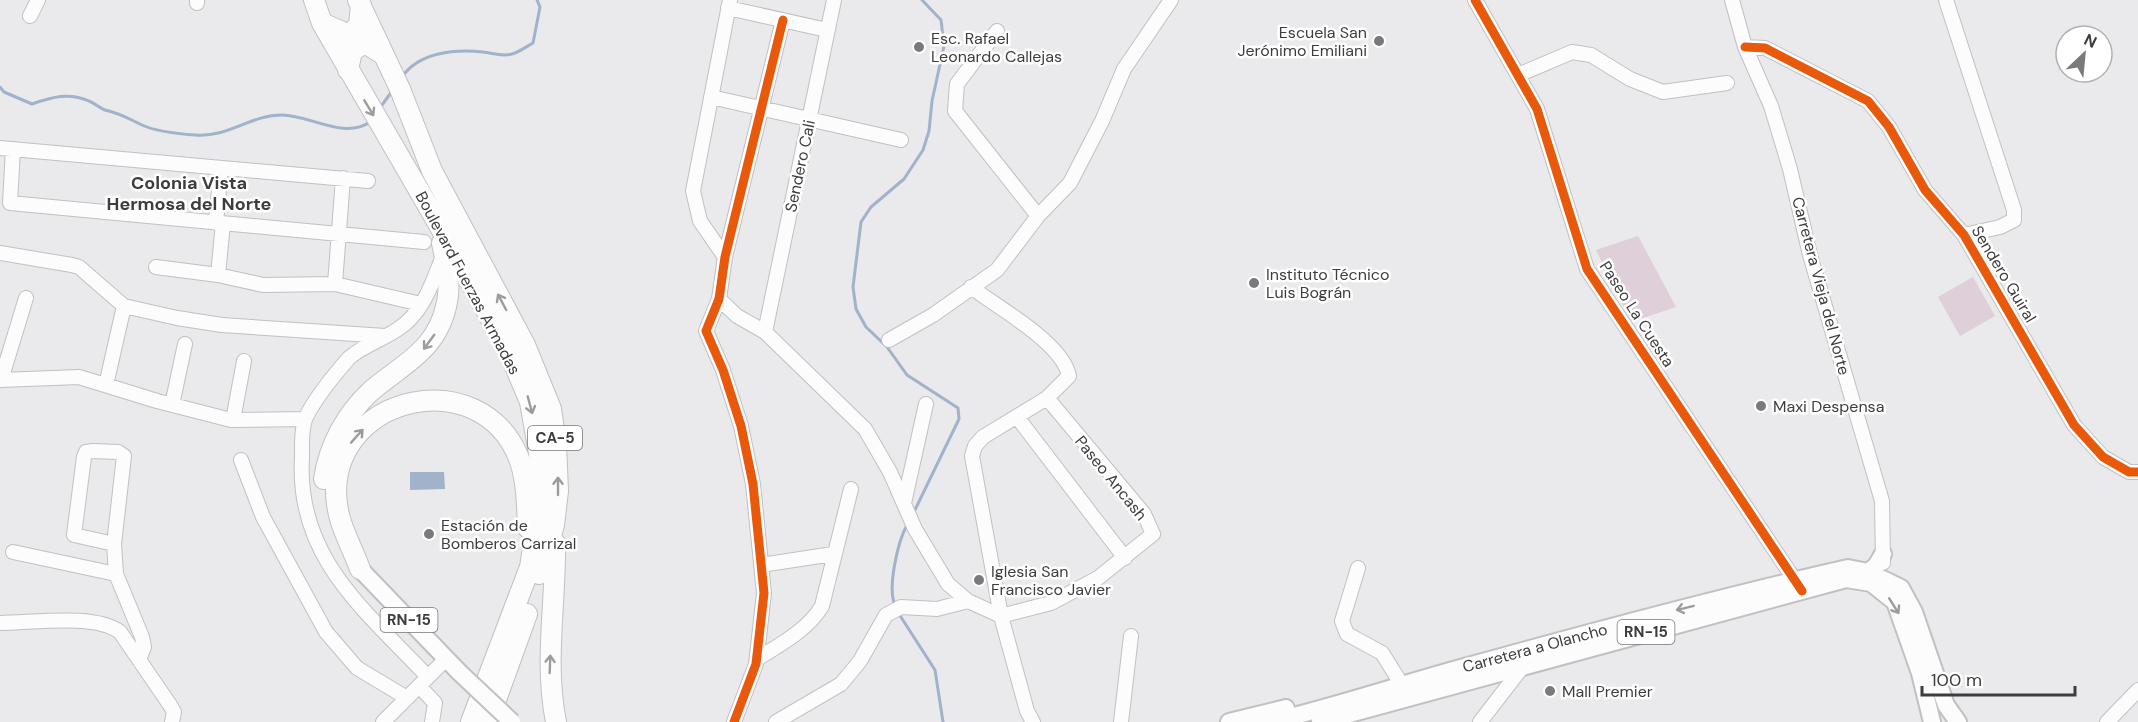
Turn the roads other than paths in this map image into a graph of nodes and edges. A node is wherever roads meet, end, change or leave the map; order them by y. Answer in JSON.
{"nodes":[{"id":1,"x":38,"y":0,"type":"edge"},
{"id":2,"x":314,"y":0,"type":"edge"},
{"id":3,"x":834,"y":0,"type":"edge"},
{"id":4,"x":1171,"y":0,"type":"edge"},
{"id":5,"x":1475,"y":0,"type":"edge"},
{"id":6,"x":1732,"y":0,"type":"edge"},
{"id":7,"x":1946,"y":0,"type":"edge"},
{"id":8,"x":359,"y":3,"type":"edge"},
{"id":9,"x":729,"y":4,"type":"edge"},
{"id":10,"x":30,"y":16,"type":"dead end"},
{"id":11,"x":783,"y":20,"type":"junction"},
{"id":12,"x":322,"y":23,"type":"junction"},
{"id":13,"x":827,"y":30,"type":"junction"},
{"id":14,"x":997,"y":31,"type":"dead end"},
{"id":15,"x":1745,"y":47,"type":"junction"},
{"id":16,"x":384,"y":55,"type":"junction"},
{"id":17,"x":348,"y":70,"type":"junction"},
{"id":18,"x":1518,"y":75,"type":"junction"},
{"id":19,"x":1727,"y":82,"type":"dead end"},
{"id":20,"x":711,"y":97,"type":"junction"},
{"id":21,"x":760,"y":107,"type":"junction"},
{"id":22,"x":809,"y":119,"type":"junction"},
{"id":23,"x":901,"y":140,"type":"dead end"},
{"id":24,"x":6,"y":149,"type":"edge"},
{"id":25,"x":221,"y":168,"type":"junction"},
{"id":26,"x":343,"y":178,"type":"junction"},
{"id":27,"x":368,"y":181,"type":"dead end"},
{"id":28,"x":1038,"y":216,"type":"junction"},
{"id":29,"x":219,"y":223,"type":"junction"},
{"id":30,"x":439,"y":225,"type":"junction"},
{"id":31,"x":339,"y":234,"type":"junction"},
{"id":32,"x":1964,"y":235,"type":"junction"},
{"id":33,"x":424,"y":242,"type":"dead end"},
{"id":34,"x":0,"y":253,"type":"edge"},
{"id":35,"x":444,"y":254,"type":"junction"},
{"id":36,"x":725,"y":257,"type":"junction"},
{"id":37,"x":156,"y":267,"type":"dead end"},
{"id":38,"x":218,"y":275,"type":"junction"},
{"id":39,"x":335,"y":284,"type":"junction"},
{"id":40,"x":971,"y":287,"type":"junction"},
{"id":41,"x":26,"y":297,"type":"dead end"},
{"id":42,"x":719,"y":298,"type":"junction"},
{"id":43,"x":421,"y":304,"type":"junction"},
{"id":44,"x":124,"y":306,"type":"junction"},
{"id":45,"x":765,"y":332,"type":"junction"},
{"id":46,"x":386,"y":336,"type":"junction"},
{"id":47,"x":889,"y":340,"type":"dead end"},
{"id":48,"x":185,"y":344,"type":"dead end"},
{"id":49,"x":244,"y":362,"type":"dead end"},
{"id":50,"x":0,"y":380,"type":"edge"},
{"id":51,"x":106,"y":385,"type":"junction"},
{"id":52,"x":1047,"y":398,"type":"junction"},
{"id":53,"x":926,"y":404,"type":"dead end"},
{"id":54,"x":172,"y":405,"type":"junction"},
{"id":55,"x":1017,"y":417,"type":"junction"},
{"id":56,"x":305,"y":419,"type":"junction"},
{"id":57,"x":233,"y":420,"type":"junction"},
{"id":58,"x":241,"y":460,"type":"dead end"},
{"id":59,"x":2138,"y":472,"type":"edge"},
{"id":60,"x":851,"y":489,"type":"dead end"},
{"id":61,"x":904,"y":503,"type":"junction"},
{"id":62,"x":554,"y":525,"type":"junction"},
{"id":63,"x":114,"y":544,"type":"junction"},
{"id":64,"x":13,"y":552,"type":"dead end"},
{"id":65,"x":833,"y":554,"type":"junction"},
{"id":66,"x":1883,"y":554,"type":"joint"},
{"id":67,"x":1125,"y":558,"type":"junction"},
{"id":68,"x":761,"y":565,"type":"junction"},
{"id":69,"x":530,"y":567,"type":"junction"},
{"id":70,"x":1358,"y":568,"type":"dead end"},
{"id":71,"x":360,"y":569,"type":"junction"},
{"id":72,"x":116,"y":574,"type":"junction"},
{"id":73,"x":1876,"y":575,"type":"junction"},
{"id":74,"x":1799,"y":586,"type":"junction"},
{"id":75,"x":968,"y":601,"type":"junction"},
{"id":76,"x":1001,"y":616,"type":"junction"},
{"id":77,"x":0,"y":623,"type":"edge"},
{"id":78,"x":1131,"y":636,"type":"dead end"},
{"id":79,"x":446,"y":658,"type":"junction"},
{"id":80,"x":757,"y":659,"type":"junction"},
{"id":81,"x":139,"y":660,"type":"junction"},
{"id":82,"x":1524,"y":665,"type":"junction"},
{"id":83,"x":423,"y":681,"type":"junction"},
{"id":84,"x":1402,"y":685,"type":"junction"},
{"id":85,"x":2138,"y":690,"type":"edge"},
{"id":86,"x":407,"y":698,"type":"junction"},
{"id":87,"x":1351,"y":709,"type":"junction"},
{"id":88,"x":489,"y":713,"type":"edge"},
{"id":89,"x":172,"y":722,"type":"edge"},
{"id":90,"x":383,"y":722,"type":"edge"},
{"id":91,"x":432,"y":722,"type":"edge"},
{"id":92,"x":471,"y":722,"type":"edge"},
{"id":93,"x":503,"y":722,"type":"edge"},
{"id":94,"x":512,"y":722,"type":"edge"},
{"id":95,"x":556,"y":722,"type":"edge"},
{"id":96,"x":734,"y":722,"type":"edge"},
{"id":97,"x":776,"y":722,"type":"edge"},
{"id":98,"x":1033,"y":722,"type":"edge"},
{"id":99,"x":1121,"y":722,"type":"edge"},
{"id":100,"x":1229,"y":722,"type":"edge"},
{"id":101,"x":1270,"y":722,"type":"edge"},
{"id":102,"x":1320,"y":722,"type":"edge"},
{"id":103,"x":1336,"y":722,"type":"edge"},
{"id":104,"x":1480,"y":722,"type":"edge"},
{"id":105,"x":1932,"y":722,"type":"edge"},
{"id":106,"x":1958,"y":722,"type":"edge"},
{"id":107,"x":2108,"y":722,"type":"edge"}],
"edges":[{"from":1,"to":10,"type":"street"},
{"from":2,"to":12,"type":"highway","name":"Boulevard Fuerzas Armadas","number":"CA-5"},
{"from":3,"to":13,"type":"street","name":"Sendero Cali"},
{"from":4,"to":28,"type":"street"},
{"from":5,"to":18,"type":"street","name":"Paseo La Cuesta"},
{"from":6,"to":15,"type":"street","name":"Carretera Vieja del Norte"},
{"from":7,"to":32,"type":"street"},
{"from":8,"to":12,"type":"highway"},
{"from":8,"to":16,"type":"highway","name":"Boulevard Fuerzas Armadas","number":"CA-5"},
{"from":9,"to":11,"type":"street"},
{"from":9,"to":20,"type":"street"},
{"from":11,"to":13,"type":"street"},
{"from":11,"to":21,"type":"street"},
{"from":12,"to":17,"type":"highway","name":"Boulevard Fuerzas Armadas","number":"CA-5"},
{"from":13,"to":22,"type":"street","name":"Sendero Cali"},
{"from":14,"to":28,"type":"street"},
{"from":15,"to":32,"type":"street","name":"Sendero Guiral"},
{"from":15,"to":66,"type":"street","name":"Carretera Vieja del Norte"},
{"from":16,"to":17,"type":"highway"},
{"from":62,"to":16,"type":"highway","name":"Boulevard Fuerzas Armadas","number":"CA-5","one_way":true},
{"from":17,"to":30,"type":"highway","name":"Boulevard Fuerzas Armadas","number":"CA-5","one_way":true},
{"from":18,"to":19,"type":"street"},
{"from":18,"to":74,"type":"street","name":"Paseo La Cuesta"},
{"from":20,"to":21,"type":"street"},
{"from":20,"to":36,"type":"street"},
{"from":21,"to":22,"type":"street"},
{"from":21,"to":36,"type":"street"},
{"from":22,"to":23,"type":"street"},
{"from":22,"to":45,"type":"street","name":"Sendero Cali"},
{"from":24,"to":25,"type":"street"},
{"from":24,"to":29,"type":"street"},
{"from":25,"to":26,"type":"street"},
{"from":25,"to":29,"type":"street"},
{"from":26,"to":27,"type":"street"},
{"from":26,"to":31,"type":"street"},
{"from":28,"to":40,"type":"street"},
{"from":29,"to":31,"type":"street"},
{"from":29,"to":38,"type":"street"},
{"from":30,"to":35,"type":"highway"},
{"from":30,"to":69,"type":"highway","name":"Boulevard Fuerzas Armadas","number":"CA-5","one_way":true},
{"from":31,"to":33,"type":"street"},
{"from":31,"to":39,"type":"street"},
{"from":32,"to":59,"type":"street","name":"Sendero Guiral"},
{"from":34,"to":44,"type":"street"},
{"from":35,"to":43,"type":"street"},
{"from":35,"to":71,"type":"highway","one_way":true},
{"from":36,"to":42,"type":"street"},
{"from":37,"to":38,"type":"street"},
{"from":38,"to":39,"type":"street"},
{"from":39,"to":43,"type":"street"},
{"from":40,"to":47,"type":"street"},
{"from":40,"to":52,"type":"street"},
{"from":41,"to":50,"type":"street"},
{"from":42,"to":45,"type":"street"},
{"from":42,"to":68,"type":"street"},
{"from":43,"to":46,"type":"street"},
{"from":44,"to":46,"type":"street"},
{"from":44,"to":51,"type":"street"},
{"from":45,"to":61,"type":"street"},
{"from":46,"to":56,"type":"street"},
{"from":48,"to":54,"type":"street"},
{"from":49,"to":57,"type":"street"},
{"from":50,"to":51,"type":"street"},
{"from":51,"to":54,"type":"street"},
{"from":52,"to":55,"type":"street"},
{"from":52,"to":67,"type":"street","name":"Paseo Ancash"},
{"from":53,"to":61,"type":"street"},
{"from":54,"to":57,"type":"street"},
{"from":55,"to":67,"type":"street"},
{"from":55,"to":76,"type":"street"},
{"from":56,"to":57,"type":"street"},
{"from":56,"to":83,"type":"street"},
{"from":58,"to":86,"type":"street"},
{"from":60,"to":65,"type":"street"},
{"from":61,"to":75,"type":"street"},
{"from":62,"to":88,"type":"highway","name":"Boulevard Fuerzas Armadas","number":"CA-5"},
{"from":95,"to":62,"type":"highway","one_way":true},
{"from":63,"to":63,"type":"street"},
{"from":63,"to":72,"type":"street"},
{"from":64,"to":72,"type":"street"},
{"from":65,"to":68,"type":"street"},
{"from":65,"to":80,"type":"street"},
{"from":66,"to":73,"type":"main road"},
{"from":67,"to":76,"type":"street","name":"Paseo Ancash"},
{"from":68,"to":80,"type":"street"},
{"from":71,"to":69,"type":"highway","one_way":true},
{"from":69,"to":92,"type":"highway","name":"Boulevard Fuerzas Armadas","number":"CA-5"},
{"from":70,"to":84,"type":"street"},
{"from":71,"to":79,"type":"main road","number":"RN-15"},
{"from":72,"to":81,"type":"street"},
{"from":73,"to":74,"type":"main road","name":"Carretera a Olancho","number":"RN-15"},
{"from":73,"to":106,"type":"main road"},
{"from":74,"to":82,"type":"main road","name":"Carretera a Olancho","number":"RN-15"},
{"from":74,"to":84,"type":"main road","name":"Carretera a Olancho","number":"RN-15","one_way":true},
{"from":74,"to":105,"type":"main road","name":"Carretera a Olancho","number":"RN-15","one_way":true},
{"from":75,"to":76,"type":"street"},
{"from":75,"to":97,"type":"street"},
{"from":76,"to":98,"type":"street"},
{"from":77,"to":81,"type":"street"},
{"from":78,"to":99,"type":"street"},
{"from":79,"to":83,"type":"street"},
{"from":79,"to":88,"type":"main road","number":"RN-15","bridge":true},
{"from":80,"to":96,"type":"street"},
{"from":81,"to":89,"type":"street"},
{"from":82,"to":87,"type":"main road","name":"Carretera a Olancho","number":"RN-15"},
{"from":82,"to":104,"type":"street"},
{"from":83,"to":86,"type":"street"},
{"from":83,"to":91,"type":"street"},
{"from":84,"to":87,"type":"main road","name":"Carretera a Olancho","number":"RN-15"},
{"from":85,"to":107,"type":"street"},
{"from":86,"to":90,"type":"street"},
{"from":87,"to":100,"type":"main road"},
{"from":87,"to":101,"type":"main road","name":"Carretera a Olancho","number":"RN-15"},
{"from":87,"to":102,"type":"main road","name":"Carretera a Olancho","number":"RN-15"},
{"from":87,"to":103,"type":"main road"},
{"from":88,"to":93,"type":"main road","number":"RN-15","bridge":true},
{"from":88,"to":94,"type":"main road","number":"RN-15","bridge":true}]}
